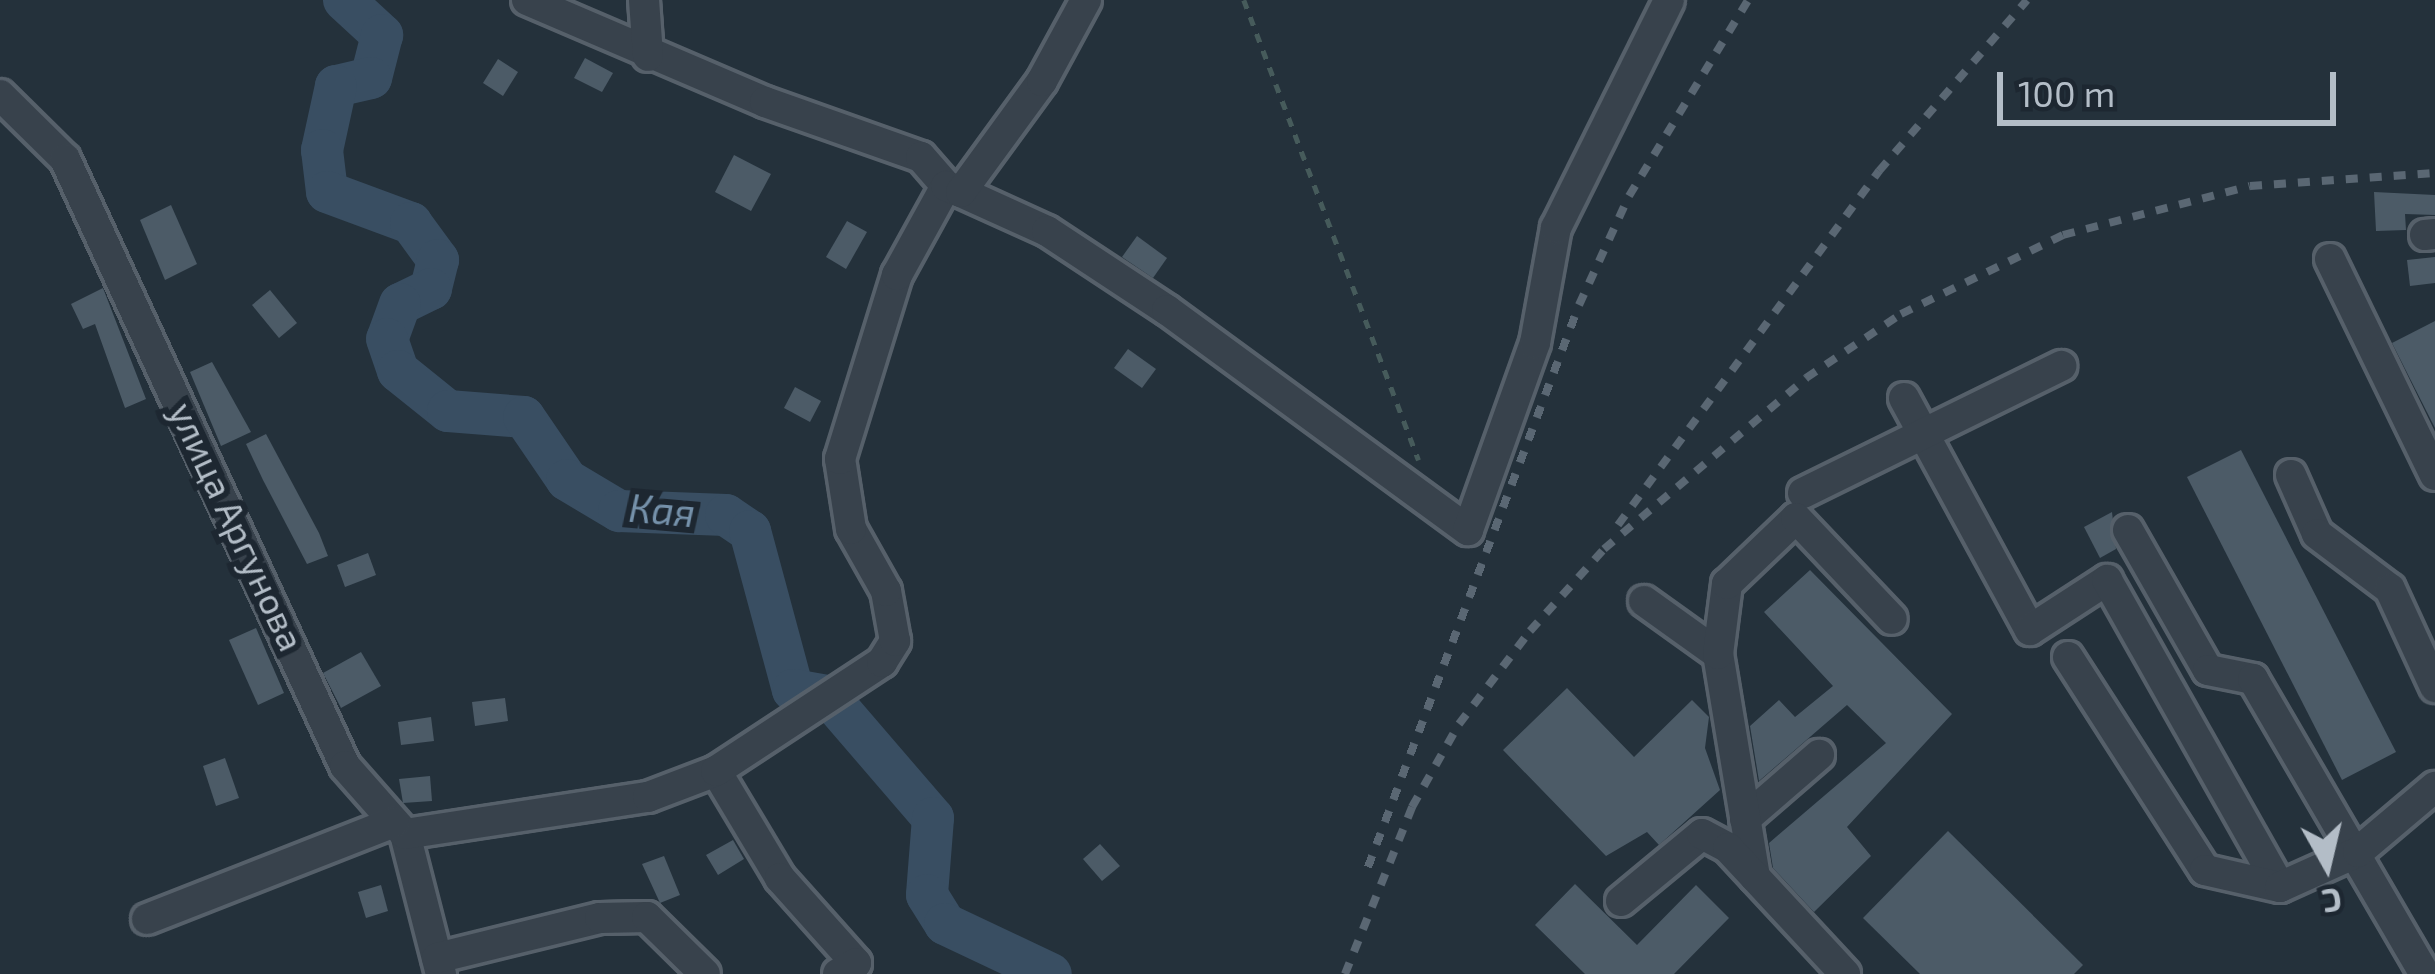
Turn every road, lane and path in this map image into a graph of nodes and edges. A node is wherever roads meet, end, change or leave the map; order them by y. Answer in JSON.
{"nodes":[{"id":1,"x":527,"y":0,"type":"edge"},
{"id":2,"x":644,"y":0,"type":"edge"},
{"id":3,"x":1086,"y":0,"type":"edge"},
{"id":4,"x":1244,"y":0,"type":"edge"},
{"id":5,"x":1669,"y":0,"type":"edge"},
{"id":6,"x":648,"y":56,"type":"junction"},
{"id":7,"x":0,"y":95,"type":"edge"},
{"id":8,"x":954,"y":189,"type":"junction"},
{"id":9,"x":2330,"y":259,"type":"dead end"},
{"id":10,"x":2061,"y":366,"type":"dead end"},
{"id":11,"x":1904,"y":398,"type":"dead end"},
{"id":12,"x":1923,"y":433,"type":"junction"},
{"id":13,"x":2291,"y":475,"type":"dead end"},
{"id":14,"x":2435,"y":476,"type":"edge"},
{"id":15,"x":1803,"y":493,"type":"dead end"},
{"id":16,"x":1436,"y":506,"type":"junction"},
{"id":17,"x":2128,"y":530,"type":"dead end"},
{"id":18,"x":1644,"y":601,"type":"dead end"},
{"id":19,"x":1892,"y":619,"type":"dead end"},
{"id":20,"x":1718,"y":654,"type":"junction"},
{"id":21,"x":2068,"y":657,"type":"dead end"},
{"id":22,"x":2435,"y":687,"type":"edge"},
{"id":23,"x":1820,"y":754,"type":"dead end"},
{"id":24,"x":716,"y":771,"type":"junction"},
{"id":25,"x":2435,"y":787,"type":"edge"},
{"id":26,"x":1745,"y":819,"type":"junction"},
{"id":27,"x":400,"y":828,"type":"junction"},
{"id":28,"x":2357,"y":852,"type":"junction"},
{"id":29,"x":1755,"y":877,"type":"junction"},
{"id":30,"x":2280,"y":887,"type":"junction"},
{"id":31,"x":1621,"y":901,"type":"dead end"},
{"id":32,"x":147,"y":919,"type":"dead end"},
{"id":33,"x":439,"y":966,"type":"edge"},
{"id":34,"x":706,"y":974,"type":"edge"},
{"id":35,"x":838,"y":974,"type":"edge"},
{"id":36,"x":1845,"y":974,"type":"edge"},
{"id":37,"x":2426,"y":974,"type":"edge"}],
"edges":[{"from":1,"to":6,"type":"street"},
{"from":2,"to":6,"type":"street"},
{"from":3,"to":8,"type":"street"},
{"from":4,"to":16,"type":"path"},
{"from":5,"to":16,"type":"street"},
{"from":6,"to":8,"type":"street"},
{"from":7,"to":27,"type":"street","name":"улица Аргунова"},
{"from":8,"to":16,"type":"street"},
{"from":8,"to":24,"type":"street"},
{"from":9,"to":14,"type":"street"},
{"from":10,"to":12,"type":"street"},
{"from":11,"to":12,"type":"street"},
{"from":12,"to":15,"type":"street"},
{"from":12,"to":30,"type":"street"},
{"from":13,"to":22,"type":"street"},
{"from":17,"to":28,"type":"street"},
{"from":18,"to":20,"type":"street"},
{"from":19,"to":20,"type":"street"},
{"from":20,"to":26,"type":"street"},
{"from":21,"to":30,"type":"street"},
{"from":23,"to":26,"type":"street"},
{"from":24,"to":27,"type":"street"},
{"from":24,"to":35,"type":"street"},
{"from":25,"to":28,"type":"street"},
{"from":26,"to":29,"type":"street"},
{"from":27,"to":32,"type":"street"},
{"from":27,"to":33,"type":"street","name":"улица Аргунова"},
{"from":28,"to":30,"type":"street"},
{"from":28,"to":37,"type":"street"},
{"from":29,"to":31,"type":"street"},
{"from":29,"to":36,"type":"street"},
{"from":33,"to":34,"type":"street"}]}
